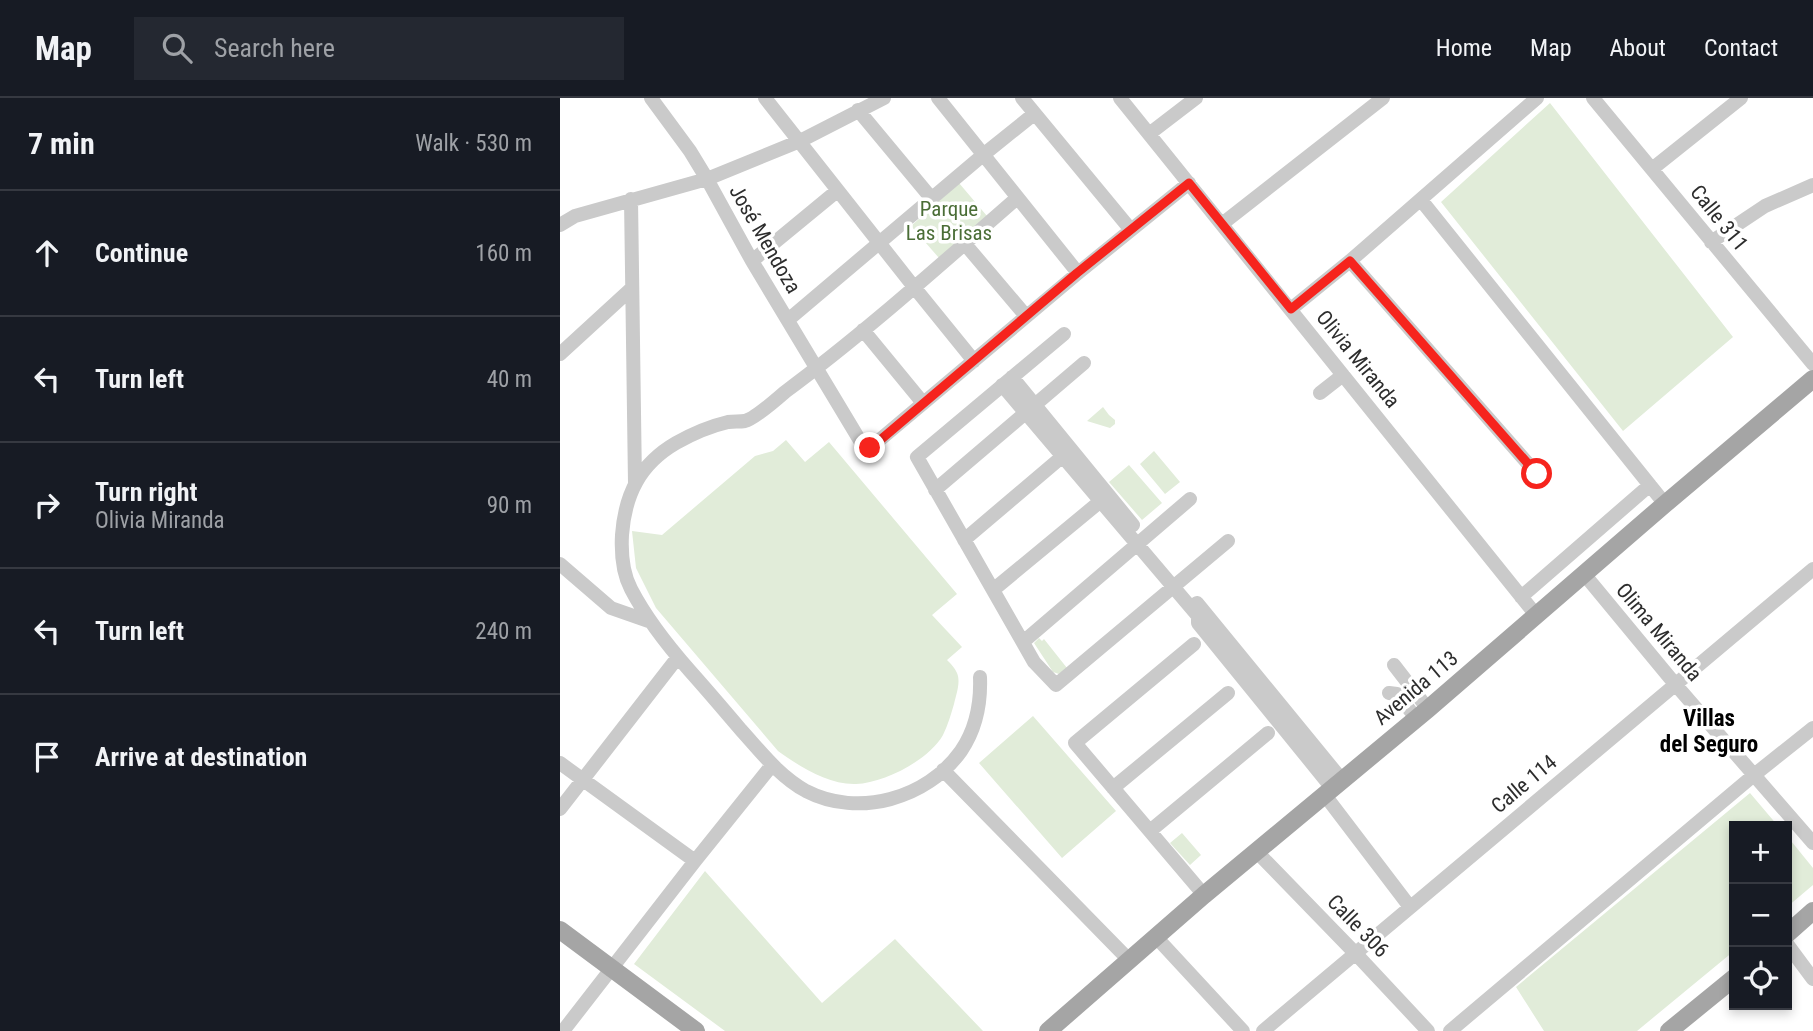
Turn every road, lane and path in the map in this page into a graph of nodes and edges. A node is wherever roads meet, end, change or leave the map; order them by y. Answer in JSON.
{"nodes":[{"id":1,"x":651,"y":98,"type":"edge"},
{"id":2,"x":765,"y":98,"type":"edge"},
{"id":3,"x":938,"y":98,"type":"edge"},
{"id":4,"x":1022,"y":98,"type":"edge"},
{"id":5,"x":1120,"y":98,"type":"edge"},
{"id":6,"x":1196,"y":98,"type":"edge"},
{"id":7,"x":1383,"y":98,"type":"edge"},
{"id":8,"x":1537,"y":98,"type":"edge"},
{"id":9,"x":1593,"y":98,"type":"edge"},
{"id":10,"x":1741,"y":98,"type":"edge"},
{"id":11,"x":880,"y":99,"type":"edge"},
{"id":12,"x":858,"y":110,"type":"junction"},
{"id":13,"x":1034,"y":114,"type":"junction"},
{"id":14,"x":1149,"y":134,"type":"junction"},
{"id":15,"x":800,"y":141,"type":"junction"},
{"id":16,"x":983,"y":155,"type":"junction"},
{"id":17,"x":1651,"y":169,"type":"junction"},
{"id":18,"x":707,"y":179,"type":"junction"},
{"id":19,"x":1189,"y":183,"type":"junction"},
{"id":20,"x":1813,"y":185,"type":"edge"},
{"id":21,"x":837,"y":191,"type":"junction"},
{"id":22,"x":1017,"y":198,"type":"junction"},
{"id":23,"x":631,"y":199,"type":"junction"},
{"id":24,"x":932,"y":199,"type":"junction"},
{"id":25,"x":1421,"y":200,"type":"junction"},
{"id":26,"x":1222,"y":224,"type":"junction"},
{"id":27,"x":560,"y":225,"type":"edge"},
{"id":28,"x":1131,"y":230,"type":"junction"},
{"id":29,"x":1712,"y":242,"type":"junction"},
{"id":30,"x":879,"y":243,"type":"junction"},
{"id":31,"x":965,"y":244,"type":"junction"},
{"id":32,"x":752,"y":261,"type":"junction"},
{"id":33,"x":1350,"y":261,"type":"junction"},
{"id":34,"x":1077,"y":273,"type":"junction"},
{"id":35,"x":914,"y":287,"type":"junction"},
{"id":36,"x":631,"y":289,"type":"junction"},
{"id":37,"x":1291,"y":309,"type":"junction"},
{"id":38,"x":1026,"y":316,"type":"junction"},
{"id":39,"x":788,"y":320,"type":"junction"},
{"id":40,"x":863,"y":330,"type":"junction"},
{"id":41,"x":1064,"y":334,"type":"dead end"},
{"id":42,"x":560,"y":354,"type":"edge"},
{"id":43,"x":974,"y":361,"type":"junction"},
{"id":44,"x":1084,"y":363,"type":"dead end"},
{"id":45,"x":1813,"y":364,"type":"edge"},
{"id":46,"x":817,"y":369,"type":"junction"},
{"id":47,"x":1346,"y":378,"type":"junction"},
{"id":48,"x":1813,"y":379,"type":"edge"},
{"id":49,"x":1007,"y":381,"type":"junction"},
{"id":50,"x":1322,"y":396,"type":"dead end"},
{"id":51,"x":923,"y":403,"type":"junction"},
{"id":52,"x":1030,"y":409,"type":"junction"},
{"id":53,"x":1067,"y":453,"type":"junction"},
{"id":54,"x":1537,"y":474,"type":"dead end"},
{"id":55,"x":635,"y":483,"type":"junction"},
{"id":56,"x":1650,"y":485,"type":"junction"},
{"id":57,"x":935,"y":490,"type":"junction"},
{"id":58,"x":1104,"y":498,"type":"junction"},
{"id":59,"x":1190,"y":499,"type":"dead end"},
{"id":60,"x":1665,"y":504,"type":"junction"},
{"id":61,"x":964,"y":540,"type":"junction"},
{"id":62,"x":1228,"y":541,"type":"dead end"},
{"id":63,"x":1141,"y":542,"type":"junction"},
{"id":64,"x":1813,"y":569,"type":"edge"},
{"id":65,"x":563,"y":572,"type":"edge"},
{"id":66,"x":1584,"y":575,"type":"junction"},
{"id":67,"x":1177,"y":585,"type":"junction"},
{"id":68,"x":993,"y":590,"type":"junction"},
{"id":69,"x":1521,"y":597,"type":"junction"},
{"id":70,"x":1536,"y":615,"type":"junction"},
{"id":71,"x":651,"y":622,"type":"junction"},
{"id":72,"x":1023,"y":642,"type":"junction"},
{"id":73,"x":1194,"y":645,"type":"dead end"},
{"id":74,"x":678,"y":657,"type":"junction"},
{"id":75,"x":1394,"y":665,"type":"dead end"},
{"id":76,"x":981,"y":677,"type":"dead end"},
{"id":77,"x":1675,"y":684,"type":"junction"},
{"id":78,"x":1228,"y":693,"type":"dead end"},
{"id":79,"x":1389,"y":693,"type":"dead end"},
{"id":80,"x":1422,"y":714,"type":"junction"},
{"id":81,"x":1278,"y":723,"type":"junction"},
{"id":82,"x":1813,"y":728,"type":"edge"},
{"id":83,"x":560,"y":763,"type":"edge"},
{"id":84,"x":772,"y":765,"type":"junction"},
{"id":85,"x":943,"y":770,"type":"junction"},
{"id":86,"x":1754,"y":775,"type":"junction"},
{"id":87,"x":583,"y":780,"type":"junction"},
{"id":88,"x":1333,"y":787,"type":"junction"},
{"id":89,"x":1113,"y":788,"type":"junction"},
{"id":90,"x":560,"y":809,"type":"edge"},
{"id":91,"x":1150,"y":831,"type":"junction"},
{"id":92,"x":1813,"y":843,"type":"edge"},
{"id":93,"x":1256,"y":851,"type":"junction"},
{"id":94,"x":695,"y":861,"type":"junction"},
{"id":95,"x":1204,"y":895,"type":"junction"},
{"id":96,"x":1410,"y":907,"type":"junction"},
{"id":97,"x":1813,"y":911,"type":"edge"},
{"id":98,"x":560,"y":930,"type":"edge"},
{"id":99,"x":1792,"y":930,"type":"edge"},
{"id":100,"x":1156,"y":937,"type":"junction"},
{"id":101,"x":1789,"y":947,"type":"edge"},
{"id":102,"x":1356,"y":954,"type":"junction"},
{"id":103,"x":1129,"y":960,"type":"junction"},
{"id":104,"x":612,"y":969,"type":"junction"},
{"id":105,"x":1813,"y":979,"type":"edge"},
{"id":106,"x":1729,"y":982,"type":"edge"},
{"id":107,"x":563,"y":1031,"type":"edge"},
{"id":108,"x":696,"y":1031,"type":"edge"},
{"id":109,"x":1048,"y":1031,"type":"edge"},
{"id":110,"x":1243,"y":1031,"type":"edge"},
{"id":111,"x":1263,"y":1031,"type":"edge"},
{"id":112,"x":1428,"y":1031,"type":"edge"},
{"id":113,"x":1450,"y":1031,"type":"edge"},
{"id":114,"x":1669,"y":1031,"type":"edge"}],
"edges":[{"from":1,"to":18,"type":"street","name":"José Mendoza"},
{"from":2,"to":15,"type":"street"},
{"from":3,"to":16,"type":"street"},
{"from":4,"to":13,"type":"street"},
{"from":5,"to":14,"type":"street","name":"Olivia Miranda"},
{"from":6,"to":14,"type":"street"},
{"from":7,"to":26,"type":"street"},
{"from":8,"to":25,"type":"street"},
{"from":9,"to":17,"type":"street","name":"Calle 311"},
{"from":10,"to":17,"type":"street"},
{"from":11,"to":12,"type":"street"},
{"from":12,"to":15,"type":"street"},
{"from":12,"to":24,"type":"street"},
{"from":13,"to":16,"type":"street"},
{"from":13,"to":28,"type":"street"},
{"from":14,"to":19,"type":"street","name":"Olivia Miranda"},
{"from":15,"to":18,"type":"street"},
{"from":15,"to":21,"type":"street"},
{"from":16,"to":22,"type":"street"},
{"from":16,"to":24,"type":"street"},
{"from":17,"to":29,"type":"street","name":"Calle 311"},
{"from":18,"to":23,"type":"street","name":"José Mendoza"},
{"from":18,"to":32,"type":"street","name":"José Mendoza"},
{"from":19,"to":26,"type":"street","name":"Olivia Miranda"},
{"from":19,"to":28,"type":"street"},
{"from":20,"to":29,"type":"street"},
{"from":21,"to":30,"type":"street"},
{"from":21,"to":32,"type":"street"},
{"from":22,"to":31,"type":"street"},
{"from":22,"to":34,"type":"street"},
{"from":23,"to":27,"type":"street","name":"José Mendoza"},
{"from":23,"to":36,"type":"street"},
{"from":24,"to":30,"type":"street"},
{"from":25,"to":33,"type":"street"},
{"from":25,"to":56,"type":"street"},
{"from":26,"to":37,"type":"street","name":"Olivia Miranda"},
{"from":28,"to":34,"type":"street"},
{"from":29,"to":45,"type":"street","name":"Calle 311"},
{"from":30,"to":35,"type":"street"},
{"from":30,"to":39,"type":"street"},
{"from":31,"to":35,"type":"street"},
{"from":31,"to":38,"type":"street"},
{"from":32,"to":39,"type":"street","name":"José Mendoza"},
{"from":33,"to":37,"type":"street"},
{"from":33,"to":54,"type":"street"},
{"from":34,"to":38,"type":"street"},
{"from":35,"to":40,"type":"street"},
{"from":35,"to":43,"type":"street"},
{"from":36,"to":42,"type":"street"},
{"from":36,"to":55,"type":"street"},
{"from":37,"to":47,"type":"street","name":"Olivia Miranda"},
{"from":38,"to":43,"type":"street"},
{"from":39,"to":46,"type":"street","name":"José Mendoza"},
{"from":40,"to":46,"type":"street"},
{"from":40,"to":51,"type":"street"},
{"from":41,"to":49,"type":"street"},
{"from":43,"to":51,"type":"street"},
{"from":44,"to":52,"type":"street"},
{"from":46,"to":51,"type":"street","name":"José Mendoza"},
{"from":46,"to":55,"type":"street"},
{"from":47,"to":50,"type":"street"},
{"from":47,"to":69,"type":"street","name":"Olivia Miranda"},
{"from":48,"to":60,"type":"main road","name":"Avenida 113"},
{"from":49,"to":52,"type":"street"},
{"from":49,"to":57,"type":"street"},
{"from":52,"to":53,"type":"street"},
{"from":52,"to":57,"type":"street"},
{"from":53,"to":58,"type":"street"},
{"from":53,"to":61,"type":"street"},
{"from":55,"to":71,"type":"street"},
{"from":56,"to":60,"type":"street"},
{"from":56,"to":69,"type":"street"},
{"from":57,"to":61,"type":"street"},
{"from":58,"to":63,"type":"street"},
{"from":58,"to":68,"type":"street"},
{"from":59,"to":63,"type":"street"},
{"from":60,"to":66,"type":"main road","name":"Avenida 113"},
{"from":61,"to":68,"type":"street"},
{"from":62,"to":67,"type":"street"},
{"from":63,"to":67,"type":"street"},
{"from":63,"to":72,"type":"street"},
{"from":64,"to":77,"type":"street","name":"Calle 114"},
{"from":65,"to":71,"type":"street"},
{"from":66,"to":70,"type":"main road","name":"Avenida 113"},
{"from":66,"to":77,"type":"street","name":"Olima Miranda"},
{"from":67,"to":72,"type":"street"},
{"from":67,"to":81,"type":"street"},
{"from":68,"to":72,"type":"street"},
{"from":69,"to":70,"type":"street","name":"Olivia Miranda"},
{"from":70,"to":80,"type":"main road","name":"Avenida 113"},
{"from":71,"to":74,"type":"street"},
{"from":73,"to":89,"type":"street"},
{"from":74,"to":84,"type":"street"},
{"from":74,"to":87,"type":"street"},
{"from":75,"to":80,"type":"street"},
{"from":76,"to":85,"type":"street"},
{"from":77,"to":86,"type":"street","name":"Olima Miranda"},
{"from":77,"to":96,"type":"street","name":"Calle 114"},
{"from":78,"to":89,"type":"street"},
{"from":79,"to":80,"type":"street"},
{"from":80,"to":88,"type":"main road","name":"Avenida 113"},
{"from":81,"to":88,"type":"street"},
{"from":81,"to":91,"type":"street"},
{"from":82,"to":86,"type":"street"},
{"from":83,"to":87,"type":"street"},
{"from":84,"to":85,"type":"street"},
{"from":84,"to":94,"type":"street"},
{"from":85,"to":103,"type":"street"},
{"from":86,"to":92,"type":"street","name":"Olima Miranda"},
{"from":86,"to":113,"type":"street"},
{"from":87,"to":90,"type":"street"},
{"from":87,"to":94,"type":"street"},
{"from":88,"to":93,"type":"main road","name":"Avenida 113"},
{"from":88,"to":96,"type":"street"},
{"from":89,"to":91,"type":"street"},
{"from":91,"to":95,"type":"street"},
{"from":93,"to":95,"type":"main road","name":"Avenida 113"},
{"from":93,"to":102,"type":"street","name":"Calle 306"},
{"from":94,"to":104,"type":"street"},
{"from":95,"to":100,"type":"main road","name":"Avenida 113"},
{"from":96,"to":102,"type":"street","name":"Calle 114"},
{"from":97,"to":99,"type":"main road"},
{"from":98,"to":104,"type":"main road"},
{"from":100,"to":103,"type":"main road","name":"Avenida 113"},
{"from":100,"to":110,"type":"street"},
{"from":101,"to":105,"type":"street"},
{"from":102,"to":111,"type":"street","name":"Calle 114"},
{"from":102,"to":112,"type":"street","name":"Calle 306"},
{"from":103,"to":109,"type":"main road","name":"Avenida 113"},
{"from":104,"to":107,"type":"street"},
{"from":104,"to":108,"type":"main road"},
{"from":106,"to":114,"type":"main road"}]}
